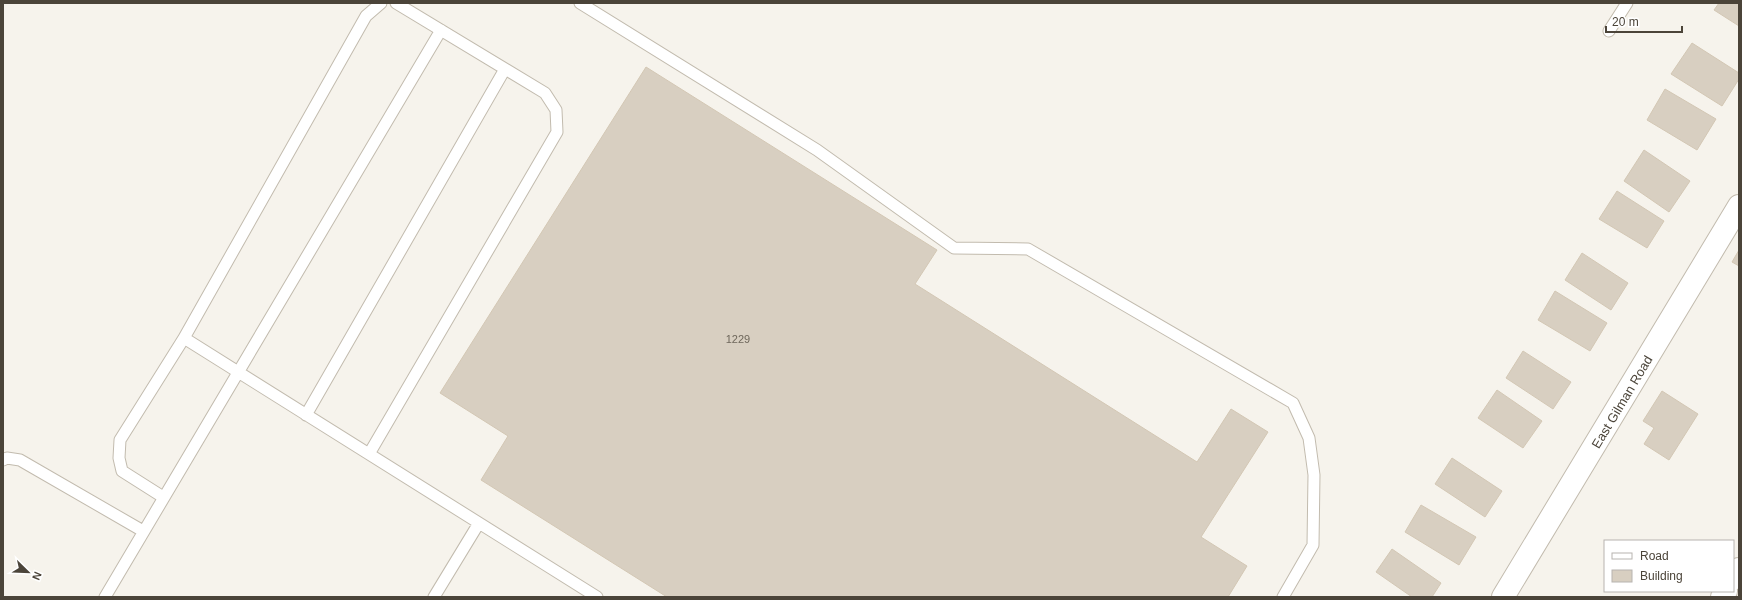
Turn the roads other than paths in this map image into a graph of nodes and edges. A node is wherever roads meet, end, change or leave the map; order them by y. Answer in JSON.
{"nodes":[{"id":1,"x":381,"y":3,"type":"edge"},
{"id":2,"x":396,"y":3,"type":"edge"},
{"id":3,"x":580,"y":3,"type":"edge"},
{"id":4,"x":1627,"y":3,"type":"edge"},
{"id":5,"x":441,"y":30,"type":"junction"},
{"id":6,"x":1609,"y":30,"type":"dead end"},
{"id":7,"x":505,"y":69,"type":"junction"},
{"id":8,"x":1739,"y":206,"type":"edge"},
{"id":9,"x":184,"y":338,"type":"junction"},
{"id":10,"x":238,"y":371,"type":"junction"},
{"id":11,"x":306,"y":415,"type":"junction"},
{"id":12,"x":369,"y":454,"type":"junction"},
{"id":13,"x":3,"y":460,"type":"edge"},
{"id":14,"x":163,"y":498,"type":"junction"},
{"id":15,"x":479,"y":523,"type":"junction"},
{"id":16,"x":143,"y":531,"type":"junction"},
{"id":17,"x":105,"y":597,"type":"edge"},
{"id":18,"x":434,"y":597,"type":"edge"},
{"id":19,"x":597,"y":597,"type":"edge"},
{"id":20,"x":1283,"y":597,"type":"edge"},
{"id":21,"x":1503,"y":597,"type":"edge"}],
"edges":[{"from":1,"to":9,"type":"lane"},
{"from":2,"to":5,"type":"lane"},
{"from":3,"to":20,"type":"lane"},
{"from":4,"to":6,"type":"lane"},
{"from":5,"to":7,"type":"lane"},
{"from":5,"to":10,"type":"lane"},
{"from":7,"to":11,"type":"lane"},
{"from":7,"to":12,"type":"lane"},
{"from":8,"to":21,"type":"street","name":"East Gilman Road"},
{"from":9,"to":10,"type":"lane"},
{"from":9,"to":14,"type":"lane"},
{"from":10,"to":11,"type":"lane"},
{"from":10,"to":14,"type":"lane"},
{"from":11,"to":12,"type":"lane"},
{"from":12,"to":15,"type":"lane"},
{"from":13,"to":16,"type":"lane"},
{"from":14,"to":16,"type":"lane"},
{"from":15,"to":18,"type":"lane"},
{"from":15,"to":19,"type":"lane"},
{"from":16,"to":17,"type":"lane"}]}
